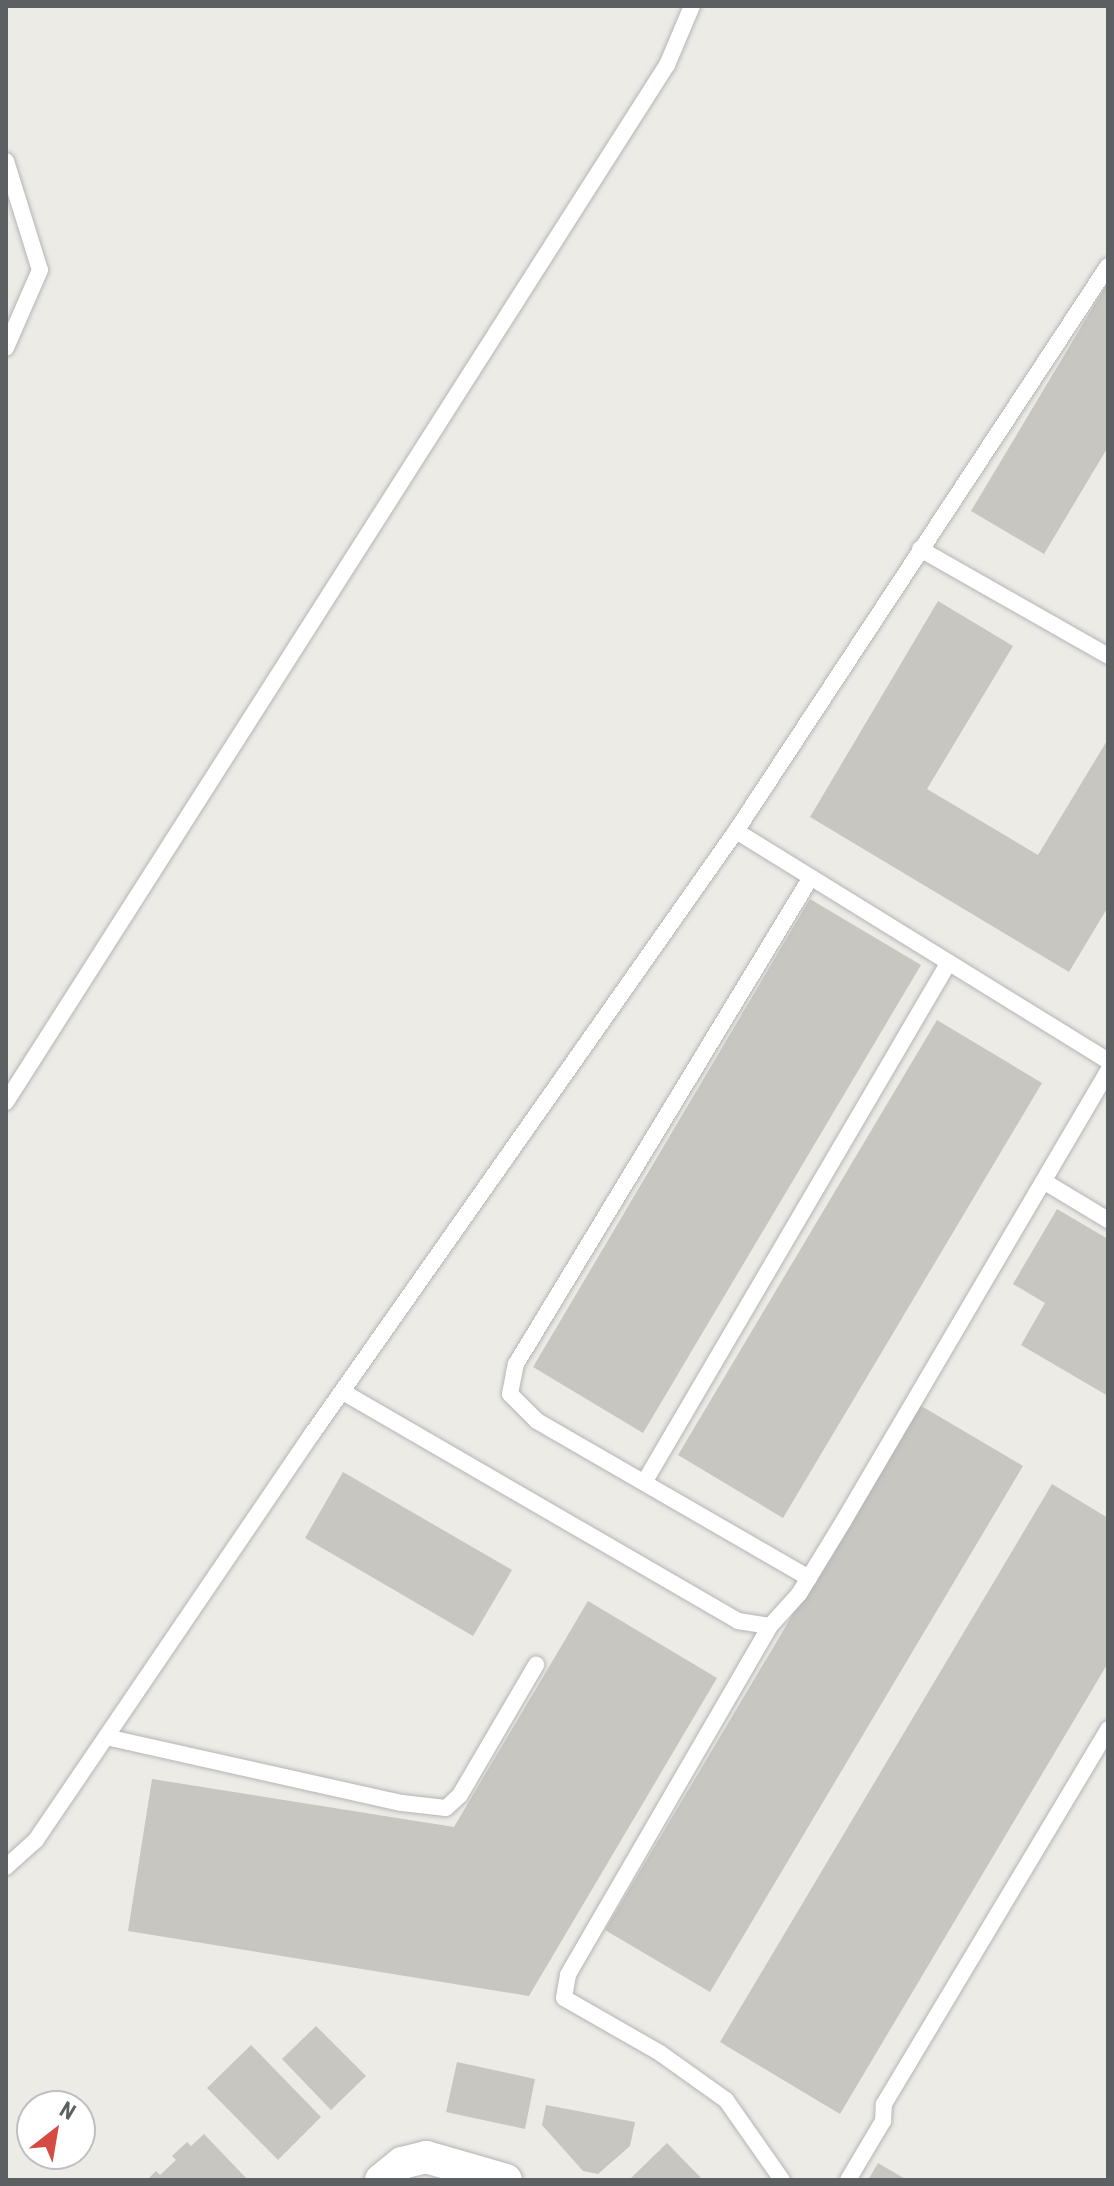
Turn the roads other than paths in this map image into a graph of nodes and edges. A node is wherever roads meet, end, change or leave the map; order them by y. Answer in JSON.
{"nodes":[{"id":1,"x":692,"y":6,"type":"edge"},
{"id":2,"x":6,"y":161,"type":"edge"},
{"id":3,"x":1108,"y":266,"type":"edge"},
{"id":4,"x":6,"y":348,"type":"edge"},
{"id":5,"x":920,"y":549,"type":"junction"},
{"id":6,"x":1108,"y":656,"type":"edge"},
{"id":7,"x":736,"y":831,"type":"junction"},
{"id":8,"x":811,"y":877,"type":"junction"},
{"id":9,"x":949,"y":962,"type":"junction"},
{"id":10,"x":1108,"y":1061,"type":"edge"},
{"id":11,"x":1108,"y":1071,"type":"edge"},
{"id":12,"x":1101,"y":1100,"type":"edge"},
{"id":13,"x":6,"y":1102,"type":"edge"},
{"id":14,"x":1045,"y":1182,"type":"junction"},
{"id":15,"x":1108,"y":1220,"type":"edge"},
{"id":16,"x":343,"y":1392,"type":"junction"},
{"id":17,"x":645,"y":1481,"type":"junction"},
{"id":18,"x":809,"y":1578,"type":"junction"},
{"id":19,"x":770,"y":1626,"type":"junction"},
{"id":20,"x":536,"y":1665,"type":"dead end"},
{"id":21,"x":1108,"y":1729,"type":"edge"},
{"id":22,"x":106,"y":1737,"type":"junction"},
{"id":23,"x":6,"y":1867,"type":"edge"},
{"id":24,"x":381,"y":2180,"type":"edge"},
{"id":25,"x":506,"y":2180,"type":"edge"},
{"id":26,"x":782,"y":2180,"type":"edge"},
{"id":27,"x":848,"y":2180,"type":"edge"}],
"edges":[{"from":1,"to":13,"type":"lane"},
{"from":2,"to":4,"type":"lane"},
{"from":3,"to":5,"type":"lane"},
{"from":5,"to":6,"type":"lane"},
{"from":5,"to":7,"type":"lane"},
{"from":7,"to":8,"type":"lane"},
{"from":7,"to":16,"type":"lane"},
{"from":8,"to":9,"type":"lane"},
{"from":8,"to":17,"type":"lane"},
{"from":9,"to":10,"type":"lane"},
{"from":9,"to":17,"type":"lane"},
{"from":11,"to":12,"type":"lane"},
{"from":12,"to":14,"type":"lane"},
{"from":14,"to":15,"type":"lane"},
{"from":14,"to":18,"type":"lane"},
{"from":16,"to":19,"type":"lane"},
{"from":16,"to":22,"type":"lane"},
{"from":17,"to":18,"type":"lane"},
{"from":18,"to":19,"type":"lane"},
{"from":19,"to":26,"type":"lane"},
{"from":20,"to":22,"type":"lane"},
{"from":21,"to":27,"type":"lane"},
{"from":22,"to":23,"type":"lane"},
{"from":24,"to":25,"type":"street"}]}
